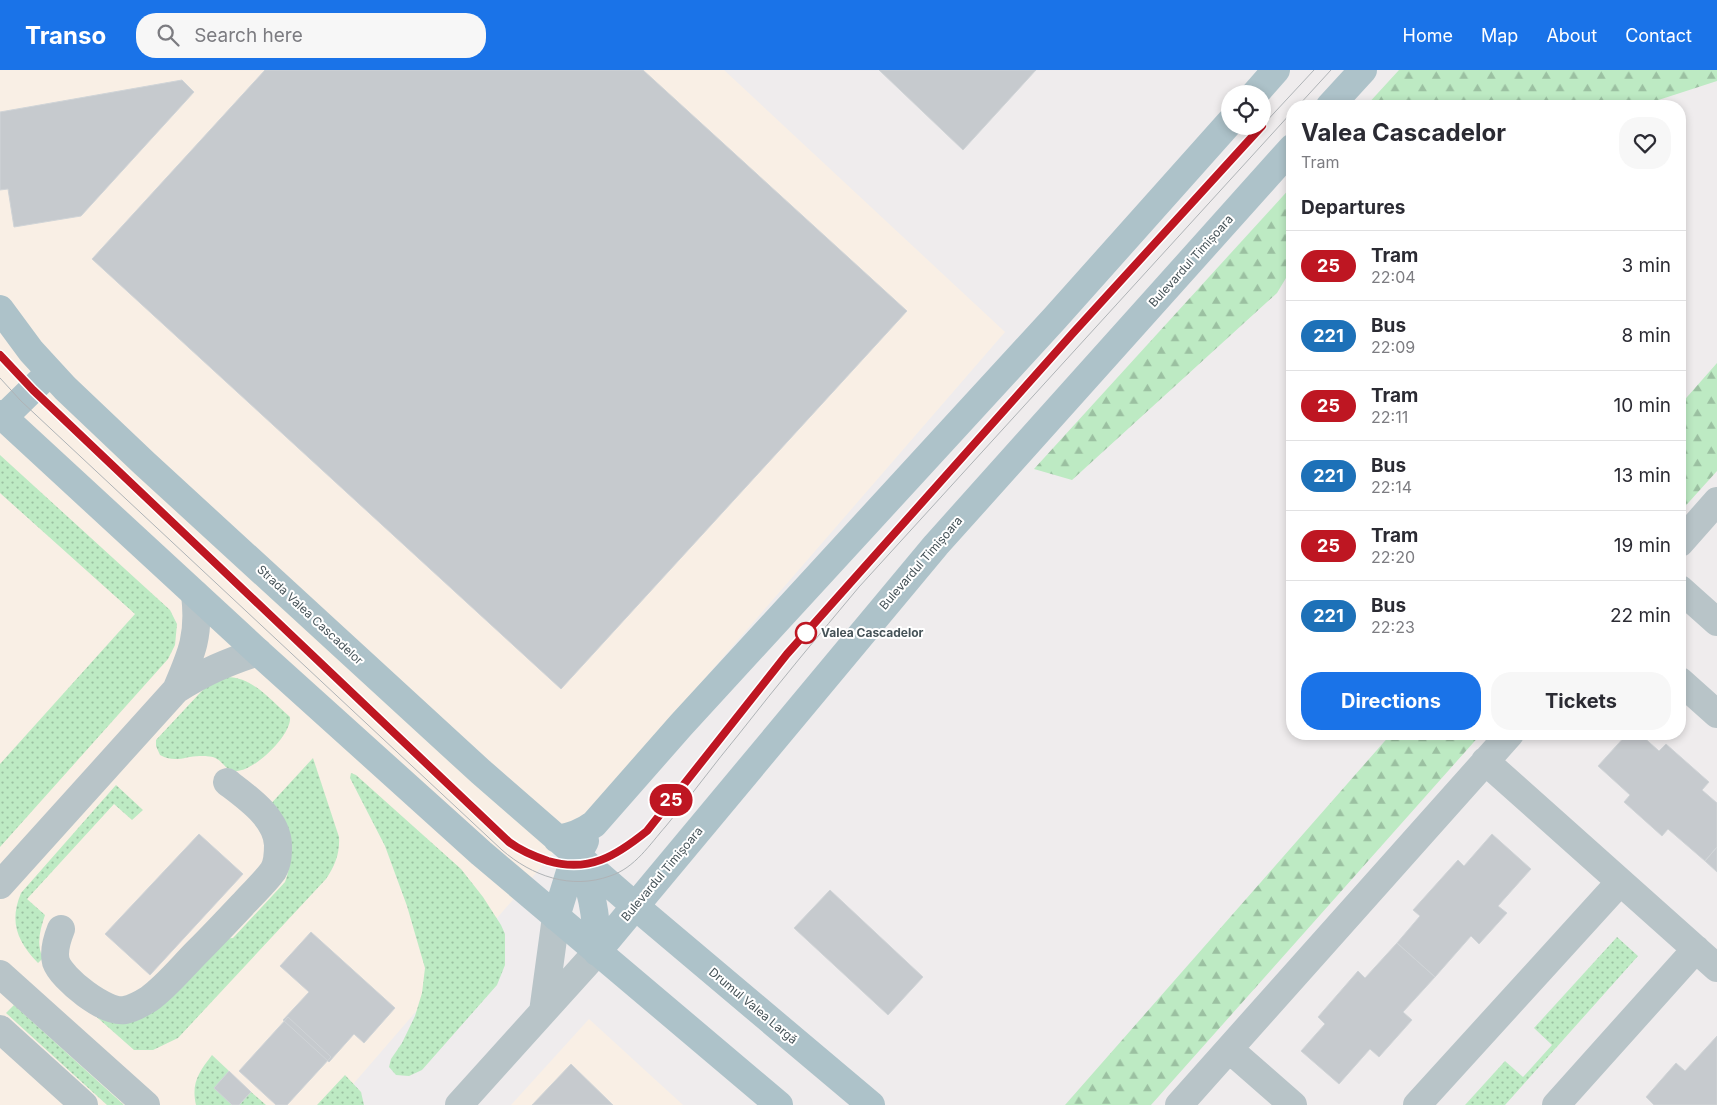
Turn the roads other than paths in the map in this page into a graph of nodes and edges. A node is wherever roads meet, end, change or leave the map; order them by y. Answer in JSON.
{"nodes":[{"id":1,"x":1276,"y":70,"type":"edge"},
{"id":2,"x":1363,"y":70,"type":"edge"},
{"id":3,"x":1263,"y":85,"type":"edge"},
{"id":4,"x":1336,"y":100,"type":"edge"},
{"id":5,"x":1221,"y":132,"type":"edge"},
{"id":6,"x":1286,"y":155,"type":"edge"},
{"id":7,"x":0,"y":309,"type":"edge"},
{"id":8,"x":50,"y":372,"type":"junction"},
{"id":9,"x":2,"y":416,"type":"edge"},
{"id":10,"x":1717,"y":501,"type":"edge"},
{"id":11,"x":1686,"y":535,"type":"edge"},
{"id":12,"x":195,"y":594,"type":"junction"},
{"id":13,"x":1686,"y":594,"type":"edge"},
{"id":14,"x":1717,"y":622,"type":"edge"},
{"id":15,"x":258,"y":652,"type":"junction"},
{"id":16,"x":1686,"y":686,"type":"edge"},
{"id":17,"x":176,"y":690,"type":"junction"},
{"id":18,"x":1717,"y":714,"type":"edge"},
{"id":19,"x":1504,"y":740,"type":"edge"},
{"id":20,"x":1485,"y":761,"type":"junction"},
{"id":21,"x":228,"y":782,"type":"dead end"},
{"id":22,"x":567,"y":847,"type":"junction"},
{"id":23,"x":1620,"y":882,"type":"junction"},
{"id":24,"x":0,"y":885,"type":"edge"},
{"id":25,"x":635,"y":906,"type":"junction"},
{"id":26,"x":556,"y":917,"type":"junction"},
{"id":27,"x":60,"y":929,"type":"dead end"},
{"id":28,"x":1696,"y":949,"type":"junction"},
{"id":29,"x":597,"y":952,"type":"junction"},
{"id":30,"x":1717,"y":968,"type":"edge"},
{"id":31,"x":0,"y":974,"type":"edge"},
{"id":32,"x":543,"y":1012,"type":"junction"},
{"id":33,"x":0,"y":1030,"type":"edge"},
{"id":34,"x":1229,"y":1049,"type":"junction"},
{"id":35,"x":84,"y":1105,"type":"edge"},
{"id":36,"x":146,"y":1105,"type":"edge"},
{"id":37,"x":459,"y":1105,"type":"edge"},
{"id":38,"x":779,"y":1105,"type":"edge"},
{"id":39,"x":871,"y":1105,"type":"edge"},
{"id":40,"x":1179,"y":1105,"type":"edge"},
{"id":41,"x":1293,"y":1105,"type":"edge"},
{"id":42,"x":1417,"y":1105,"type":"edge"},
{"id":43,"x":1556,"y":1105,"type":"edge"}],
"edges":[{"from":1,"to":3,"type":"main road"},
{"from":2,"to":4,"type":"main road"},
{"from":5,"to":22,"type":"main road"},
{"from":6,"to":25,"type":"main road","name":"Bulevardul Timișoara"},
{"from":7,"to":8,"type":"main road","name":"Strada Valea Cascadelor"},
{"from":8,"to":9,"type":"main road"},
{"from":8,"to":22,"type":"main road","name":"Strada Valea Cascadelor"},
{"from":9,"to":12,"type":"main road"},
{"from":10,"to":11,"type":"street"},
{"from":12,"to":15,"type":"main road"},
{"from":12,"to":17,"type":"street"},
{"from":13,"to":14,"type":"street"},
{"from":15,"to":17,"type":"street"},
{"from":15,"to":26,"type":"main road"},
{"from":16,"to":18,"type":"street"},
{"from":17,"to":24,"type":"street"},
{"from":19,"to":20,"type":"street"},
{"from":20,"to":23,"type":"street"},
{"from":20,"to":34,"type":"street"},
{"from":21,"to":27,"type":"street"},
{"from":22,"to":25,"type":"main road","name":"Strada Valea Cascadelor"},
{"from":22,"to":26,"type":"main road"},
{"from":22,"to":29,"type":"main road"},
{"from":23,"to":28,"type":"street"},
{"from":23,"to":42,"type":"street"},
{"from":25,"to":29,"type":"main road","name":"Bulevardul Timișoara"},
{"from":25,"to":39,"type":"main road","name":"Drumul Valea Largă"},
{"from":26,"to":29,"type":"main road"},
{"from":26,"to":32,"type":"street"},
{"from":28,"to":30,"type":"street"},
{"from":28,"to":43,"type":"street"},
{"from":29,"to":32,"type":"street","name":"Bulevardul Timișoara"},
{"from":29,"to":38,"type":"main road"},
{"from":31,"to":36,"type":"street"},
{"from":32,"to":37,"type":"street","name":"Bulevardul Timișoara"},
{"from":33,"to":35,"type":"street"},
{"from":34,"to":40,"type":"street"},
{"from":34,"to":41,"type":"street"}]}
